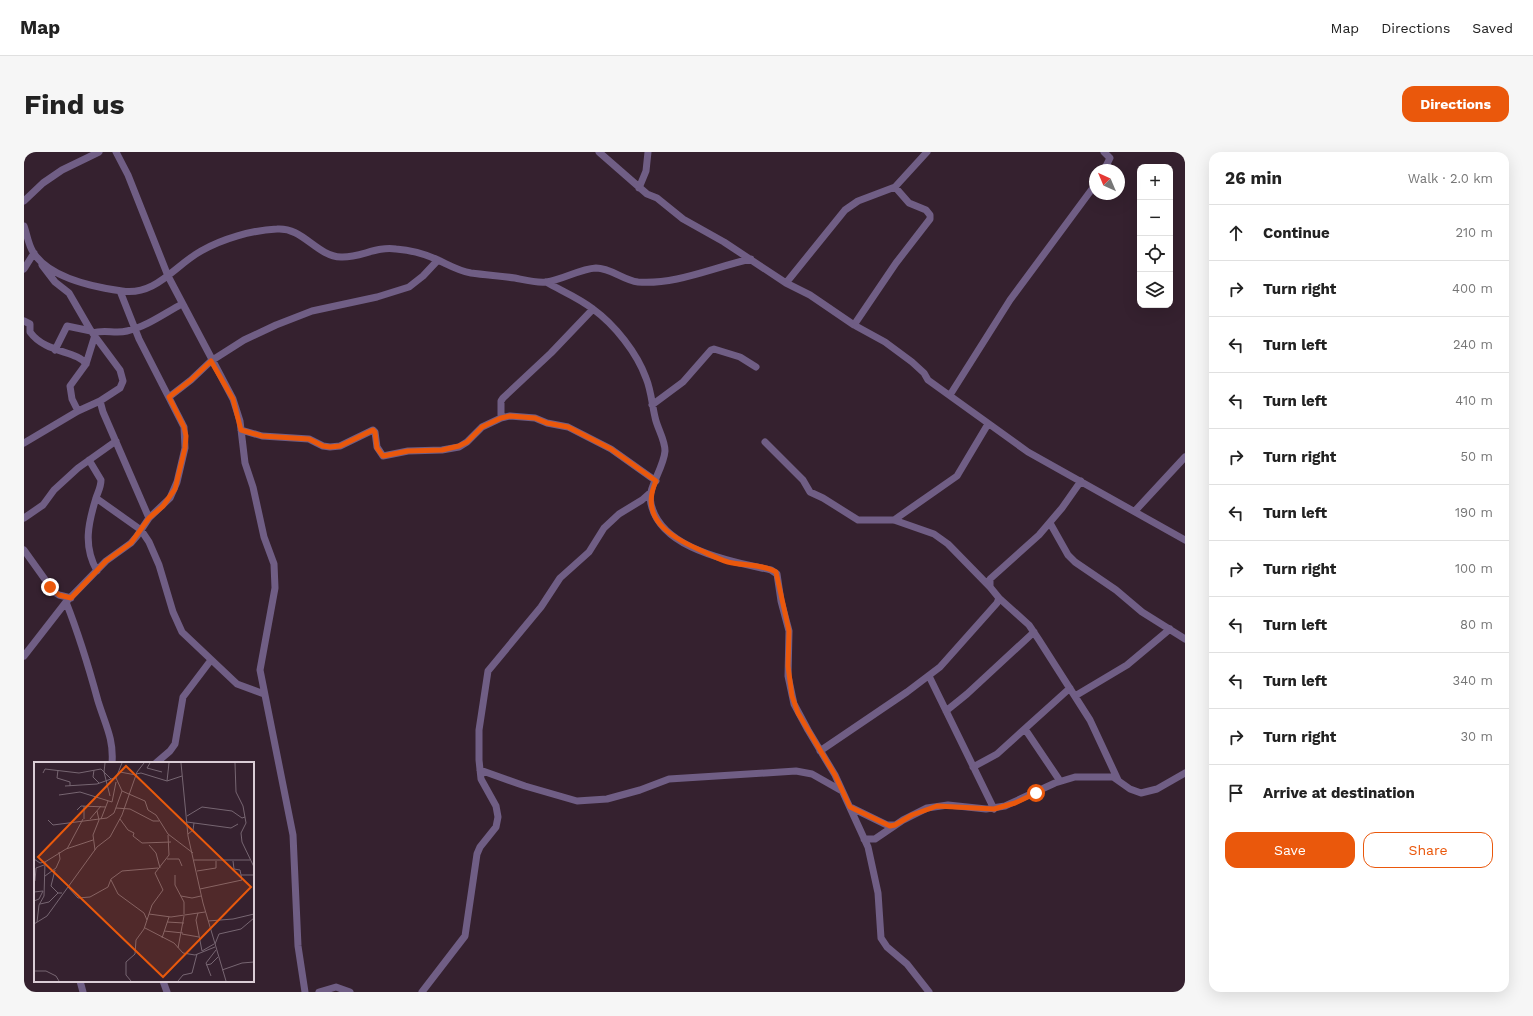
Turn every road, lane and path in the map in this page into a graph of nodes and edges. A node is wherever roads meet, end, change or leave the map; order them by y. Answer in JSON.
{"nodes":[{"id":1,"x":99,"y":152,"type":"edge"},
{"id":2,"x":116,"y":152,"type":"edge"},
{"id":3,"x":599,"y":152,"type":"edge"},
{"id":4,"x":648,"y":152,"type":"edge"},
{"id":5,"x":928,"y":152,"type":"edge"},
{"id":6,"x":1104,"y":152,"type":"edge"},
{"id":7,"x":1107,"y":164,"type":"edge"},
{"id":8,"x":895,"y":187,"type":"junction"},
{"id":9,"x":639,"y":188,"type":"junction"},
{"id":10,"x":1089,"y":193,"type":"edge"},
{"id":11,"x":24,"y":201,"type":"edge"},
{"id":12,"x":24,"y":226,"type":"edge"},
{"id":13,"x":33,"y":256,"type":"junction"},
{"id":14,"x":750,"y":259,"type":"junction"},
{"id":15,"x":438,"y":260,"type":"junction"},
{"id":16,"x":24,"y":269,"type":"edge"},
{"id":17,"x":168,"y":276,"type":"junction"},
{"id":18,"x":546,"y":282,"type":"junction"},
{"id":19,"x":786,"y":283,"type":"junction"},
{"id":20,"x":120,"y":291,"type":"junction"},
{"id":21,"x":182,"y":304,"type":"junction"},
{"id":22,"x":593,"y":309,"type":"junction"},
{"id":23,"x":24,"y":321,"type":"edge"},
{"id":24,"x":854,"y":325,"type":"junction"},
{"id":25,"x":134,"y":329,"type":"junction"},
{"id":26,"x":93,"y":333,"type":"junction"},
{"id":27,"x":55,"y":350,"type":"junction"},
{"id":28,"x":211,"y":361,"type":"junction"},
{"id":29,"x":86,"y":364,"type":"junction"},
{"id":30,"x":756,"y":367,"type":"dead end"},
{"id":31,"x":950,"y":395,"type":"junction"},
{"id":32,"x":169,"y":397,"type":"junction"},
{"id":33,"x":100,"y":401,"type":"junction"},
{"id":34,"x":652,"y":405,"type":"junction"},
{"id":35,"x":78,"y":411,"type":"junction"},
{"id":36,"x":501,"y":418,"type":"junction"},
{"id":37,"x":988,"y":424,"type":"junction"},
{"id":38,"x":241,"y":430,"type":"junction"},
{"id":39,"x":116,"y":441,"type":"junction"},
{"id":40,"x":765,"y":442,"type":"dead end"},
{"id":41,"x":24,"y":443,"type":"edge"},
{"id":42,"x":1185,"y":457,"type":"edge"},
{"id":43,"x":90,"y":460,"type":"junction"},
{"id":44,"x":656,"y":481,"type":"junction"},
{"id":45,"x":1081,"y":481,"type":"junction"},
{"id":46,"x":651,"y":492,"type":"junction"},
{"id":47,"x":96,"y":498,"type":"junction"},
{"id":48,"x":642,"y":500,"type":"junction"},
{"id":49,"x":652,"y":504,"type":"junction"},
{"id":50,"x":1135,"y":511,"type":"junction"},
{"id":51,"x":24,"y":518,"type":"edge"},
{"id":52,"x":149,"y":518,"type":"junction"},
{"id":53,"x":894,"y":520,"type":"junction"},
{"id":54,"x":1050,"y":523,"type":"junction"},
{"id":55,"x":141,"y":530,"type":"junction"},
{"id":56,"x":1185,"y":540,"type":"edge"},
{"id":57,"x":24,"y":550,"type":"edge"},
{"id":58,"x":96,"y":571,"type":"junction"},
{"id":59,"x":990,"y":587,"type":"junction"},
{"id":60,"x":999,"y":598,"type":"junction"},
{"id":61,"x":68,"y":600,"type":"junction"},
{"id":62,"x":1170,"y":629,"type":"junction"},
{"id":63,"x":1034,"y":632,"type":"junction"},
{"id":64,"x":1185,"y":639,"type":"edge"},
{"id":65,"x":24,"y":656,"type":"edge"},
{"id":66,"x":211,"y":660,"type":"junction"},
{"id":67,"x":928,"y":676,"type":"junction"},
{"id":68,"x":1070,"y":688,"type":"junction"},
{"id":69,"x":1085,"y":690,"type":"junction"},
{"id":70,"x":264,"y":694,"type":"junction"},
{"id":71,"x":1075,"y":696,"type":"junction"},
{"id":72,"x":1080,"y":704,"type":"junction"},
{"id":73,"x":946,"y":710,"type":"junction"},
{"id":74,"x":1026,"y":729,"type":"junction"},
{"id":75,"x":820,"y":751,"type":"junction"},
{"id":76,"x":112,"y":762,"type":"edge"},
{"id":77,"x":157,"y":762,"type":"edge"},
{"id":78,"x":973,"y":767,"type":"junction"},
{"id":79,"x":480,"y":770,"type":"junction"},
{"id":80,"x":1185,"y":773,"type":"edge"},
{"id":81,"x":1118,"y":780,"type":"junction"},
{"id":82,"x":1060,"y":781,"type":"junction"},
{"id":83,"x":842,"y":791,"type":"junction"},
{"id":84,"x":850,"y":807,"type":"junction"},
{"id":85,"x":994,"y":809,"type":"junction"},
{"id":86,"x":895,"y":825,"type":"junction"},
{"id":87,"x":870,"y":843,"type":"junction"},
{"id":88,"x":163,"y":982,"type":"edge"},
{"id":89,"x":163,"y":982,"type":"edge"},
{"id":90,"x":161,"y":992,"type":"edge"},
{"id":91,"x":167,"y":992,"type":"edge"},
{"id":92,"x":305,"y":992,"type":"edge"},
{"id":93,"x":319,"y":992,"type":"edge"},
{"id":94,"x":350,"y":992,"type":"edge"},
{"id":95,"x":422,"y":992,"type":"edge"},
{"id":96,"x":929,"y":992,"type":"edge"}],
"edges":[{"from":1,"to":11,"type":"street"},
{"from":2,"to":17,"type":"street"},
{"from":3,"to":9,"type":"street"},
{"from":4,"to":9,"type":"street"},
{"from":5,"to":8,"type":"street"},
{"from":6,"to":7,"type":"street"},
{"from":8,"to":19,"type":"street"},
{"from":8,"to":24,"type":"street"},
{"from":9,"to":14,"type":"street"},
{"from":10,"to":31,"type":"street"},
{"from":12,"to":13,"type":"street"},
{"from":13,"to":16,"type":"street"},
{"from":13,"to":20,"type":"street"},
{"from":13,"to":26,"type":"street"},
{"from":14,"to":18,"type":"street"},
{"from":14,"to":19,"type":"street"},
{"from":15,"to":17,"type":"street"},
{"from":15,"to":18,"type":"street"},
{"from":15,"to":28,"type":"street"},
{"from":17,"to":20,"type":"street"},
{"from":17,"to":21,"type":"street"},
{"from":18,"to":22,"type":"street"},
{"from":19,"to":24,"type":"street"},
{"from":20,"to":25,"type":"street"},
{"from":21,"to":25,"type":"street"},
{"from":21,"to":28,"type":"street"},
{"from":22,"to":34,"type":"street"},
{"from":22,"to":36,"type":"street"},
{"from":23,"to":27,"type":"street"},
{"from":24,"to":31,"type":"street"},
{"from":25,"to":26,"type":"street"},
{"from":25,"to":32,"type":"street"},
{"from":26,"to":27,"type":"street"},
{"from":26,"to":29,"type":"street"},
{"from":26,"to":33,"type":"street"},
{"from":27,"to":29,"type":"street"},
{"from":28,"to":32,"type":"street"},
{"from":28,"to":38,"type":"street"},
{"from":29,"to":35,"type":"street"},
{"from":30,"to":34,"type":"street"},
{"from":31,"to":37,"type":"street"},
{"from":32,"to":52,"type":"street"},
{"from":33,"to":35,"type":"street"},
{"from":33,"to":39,"type":"street"},
{"from":34,"to":44,"type":"street"},
{"from":35,"to":41,"type":"street"},
{"from":36,"to":38,"type":"street"},
{"from":36,"to":44,"type":"street"},
{"from":37,"to":45,"type":"street"},
{"from":37,"to":53,"type":"street"},
{"from":38,"to":70,"type":"street"},
{"from":39,"to":43,"type":"street"},
{"from":39,"to":52,"type":"street"},
{"from":40,"to":53,"type":"street"},
{"from":42,"to":50,"type":"street"},
{"from":43,"to":47,"type":"street"},
{"from":43,"to":51,"type":"street"},
{"from":44,"to":46,"type":"street"},
{"from":45,"to":50,"type":"street"},
{"from":45,"to":54,"type":"street"},
{"from":46,"to":48,"type":"street"},
{"from":46,"to":49,"type":"street"},
{"from":47,"to":55,"type":"street"},
{"from":47,"to":58,"type":"street"},
{"from":48,"to":49,"type":"street"},
{"from":48,"to":79,"type":"street"},
{"from":49,"to":75,"type":"street"},
{"from":50,"to":56,"type":"street"},
{"from":52,"to":55,"type":"street"},
{"from":53,"to":59,"type":"street"},
{"from":54,"to":59,"type":"street"},
{"from":54,"to":62,"type":"street"},
{"from":55,"to":58,"type":"street"},
{"from":55,"to":66,"type":"street"},
{"from":57,"to":61,"type":"street"},
{"from":58,"to":61,"type":"street"},
{"from":59,"to":60,"type":"street"},
{"from":60,"to":63,"type":"street"},
{"from":60,"to":67,"type":"street"},
{"from":61,"to":65,"type":"street"},
{"from":61,"to":76,"type":"street"},
{"from":62,"to":64,"type":"street"},
{"from":62,"to":69,"type":"street"},
{"from":63,"to":68,"type":"street"},
{"from":63,"to":73,"type":"street"},
{"from":66,"to":70,"type":"street"},
{"from":66,"to":77,"type":"street"},
{"from":67,"to":73,"type":"street"},
{"from":67,"to":75,"type":"street"},
{"from":68,"to":71,"type":"street"},
{"from":68,"to":74,"type":"street"},
{"from":69,"to":71,"type":"street"},
{"from":69,"to":72,"type":"street"},
{"from":70,"to":92,"type":"street"},
{"from":71,"to":72,"type":"street"},
{"from":72,"to":81,"type":"street"},
{"from":73,"to":78,"type":"street"},
{"from":74,"to":78,"type":"street"},
{"from":74,"to":82,"type":"street"},
{"from":75,"to":83,"type":"street"},
{"from":78,"to":85,"type":"street"},
{"from":79,"to":83,"type":"street"},
{"from":79,"to":95,"type":"street"},
{"from":80,"to":81,"type":"street"},
{"from":81,"to":82,"type":"street"},
{"from":82,"to":85,"type":"street"},
{"from":83,"to":84,"type":"street"},
{"from":84,"to":86,"type":"street"},
{"from":84,"to":87,"type":"street"},
{"from":85,"to":86,"type":"street"},
{"from":86,"to":87,"type":"street"},
{"from":87,"to":96,"type":"street"},
{"from":88,"to":90,"type":"street"},
{"from":89,"to":91,"type":"street"},
{"from":93,"to":94,"type":"street"}]}
